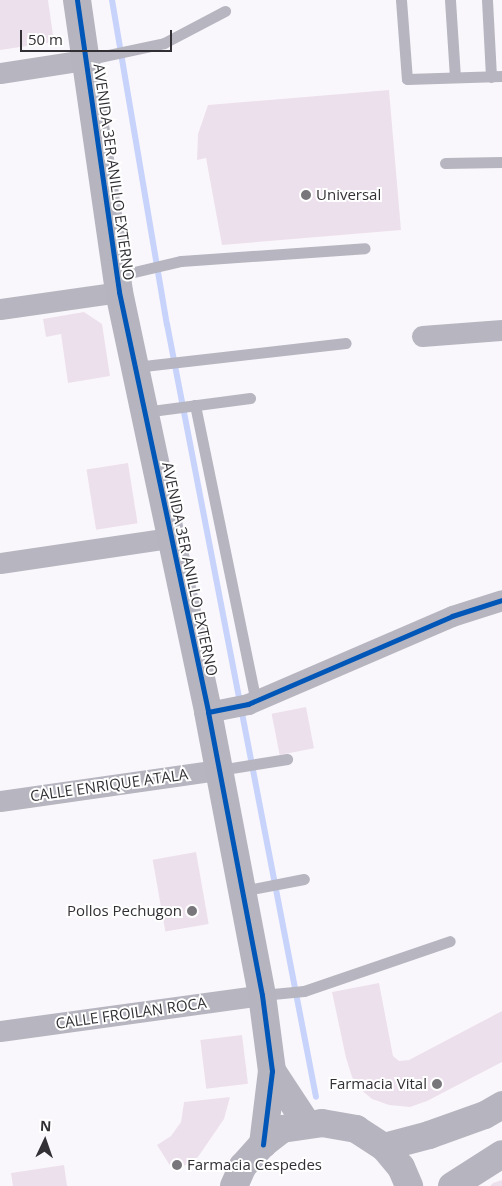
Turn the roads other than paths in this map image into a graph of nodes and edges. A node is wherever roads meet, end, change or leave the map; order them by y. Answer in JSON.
{"nodes":[{"id":1,"x":77,"y":0,"type":"edge"},
{"id":2,"x":401,"y":0,"type":"edge"},
{"id":3,"x":450,"y":0,"type":"edge"},
{"id":4,"x":487,"y":0,"type":"edge"},
{"id":5,"x":224,"y":11,"type":"dead end"},
{"id":6,"x":94,"y":58,"type":"junction"},
{"id":7,"x":0,"y":73,"type":"edge"},
{"id":8,"x":496,"y":76,"type":"edge"},
{"id":9,"x":455,"y":77,"type":"junction"},
{"id":10,"x":502,"y":162,"type":"edge"},
{"id":11,"x":445,"y":163,"type":"dead end"},
{"id":12,"x":365,"y":248,"type":"dead end"},
{"id":13,"x":125,"y":280,"type":"junction"},
{"id":14,"x":0,"y":309,"type":"edge"},
{"id":15,"x":502,"y":330,"type":"edge"},
{"id":16,"x":422,"y":336,"type":"dead end"},
{"id":17,"x":346,"y":343,"type":"dead end"},
{"id":18,"x":145,"y":366,"type":"junction"},
{"id":19,"x":250,"y":398,"type":"dead end"},
{"id":20,"x":193,"y":405,"type":"junction"},
{"id":21,"x":153,"y":411,"type":"junction"},
{"id":22,"x":170,"y":538,"type":"junction"},
{"id":23,"x":0,"y":563,"type":"edge"},
{"id":24,"x":502,"y":600,"type":"edge"},
{"id":25,"x":252,"y":702,"type":"junction"},
{"id":26,"x":214,"y":711,"type":"junction"},
{"id":27,"x":287,"y":759,"type":"dead end"},
{"id":28,"x":227,"y":768,"type":"junction"},
{"id":29,"x":0,"y":801,"type":"edge"},
{"id":30,"x":304,"y":879,"type":"dead end"},
{"id":31,"x":250,"y":890,"type":"junction"},
{"id":32,"x":450,"y":941,"type":"dead end"},
{"id":33,"x":268,"y":995,"type":"junction"},
{"id":34,"x":0,"y":1031,"type":"edge"},
{"id":35,"x":272,"y":1071,"type":"junction"},
{"id":36,"x":502,"y":1105,"type":"edge"},
{"id":37,"x":307,"y":1124,"type":"junction"},
{"id":38,"x":263,"y":1144,"type":"junction"},
{"id":39,"x":384,"y":1147,"type":"junction"},
{"id":40,"x":502,"y":1154,"type":"edge"},
{"id":41,"x":234,"y":1186,"type":"edge"},
{"id":42,"x":409,"y":1186,"type":"edge"},
{"id":43,"x":452,"y":1186,"type":"edge"}],
"edges":[{"from":1,"to":6,"type":"street","name":"AVENIDA 3ER ANILLO EXTERNO"},
{"from":2,"to":9,"type":"lane"},
{"from":3,"to":9,"type":"lane"},
{"from":4,"to":8,"type":"lane"},
{"from":5,"to":6,"type":"lane"},
{"from":6,"to":7,"type":"street"},
{"from":6,"to":13,"type":"street","name":"AVENIDA 3ER ANILLO EXTERNO"},
{"from":8,"to":9,"type":"lane"},
{"from":10,"to":11,"type":"lane"},
{"from":12,"to":13,"type":"lane"},
{"from":13,"to":14,"type":"street"},
{"from":13,"to":18,"type":"street","name":"AVENIDA 3ER ANILLO EXTERNO"},
{"from":15,"to":16,"type":"street"},
{"from":17,"to":18,"type":"lane"},
{"from":18,"to":21,"type":"street","name":"AVENIDA 3ER ANILLO EXTERNO"},
{"from":19,"to":20,"type":"lane"},
{"from":20,"to":21,"type":"lane"},
{"from":20,"to":25,"type":"lane"},
{"from":21,"to":22,"type":"street","name":"AVENIDA 3ER ANILLO EXTERNO"},
{"from":22,"to":23,"type":"street"},
{"from":22,"to":26,"type":"street","name":"AVENIDA 3ER ANILLO EXTERNO"},
{"from":24,"to":25,"type":"street"},
{"from":25,"to":26,"type":"street"},
{"from":26,"to":28,"type":"street","name":"AVENIDA 3ER ANILLO EXTERNO"},
{"from":27,"to":28,"type":"lane"},
{"from":28,"to":29,"type":"street","name":"CALLE ENRIQUE ATALA"},
{"from":28,"to":31,"type":"street","name":"AVENIDA 3ER ANILLO EXTERNO"},
{"from":30,"to":31,"type":"lane"},
{"from":31,"to":33,"type":"street","name":"AVENIDA 3ER ANILLO EXTERNO"},
{"from":32,"to":33,"type":"lane"},
{"from":33,"to":34,"type":"street","name":"CALLE FROILAN ROCA"},
{"from":33,"to":35,"type":"street","name":"AVENIDA 3ER ANILLO EXTERNO"},
{"from":35,"to":37,"type":"street","name":"AVENIDA 3ER ANILLO EXTERNO"},
{"from":35,"to":38,"type":"street","name":"AVENIDA 3ER ANILLO EXTERNO"},
{"from":36,"to":39,"type":"street"},
{"from":37,"to":38,"type":"street"},
{"from":37,"to":39,"type":"street"},
{"from":38,"to":41,"type":"street"},
{"from":39,"to":42,"type":"street"},
{"from":40,"to":43,"type":"street"}]}
